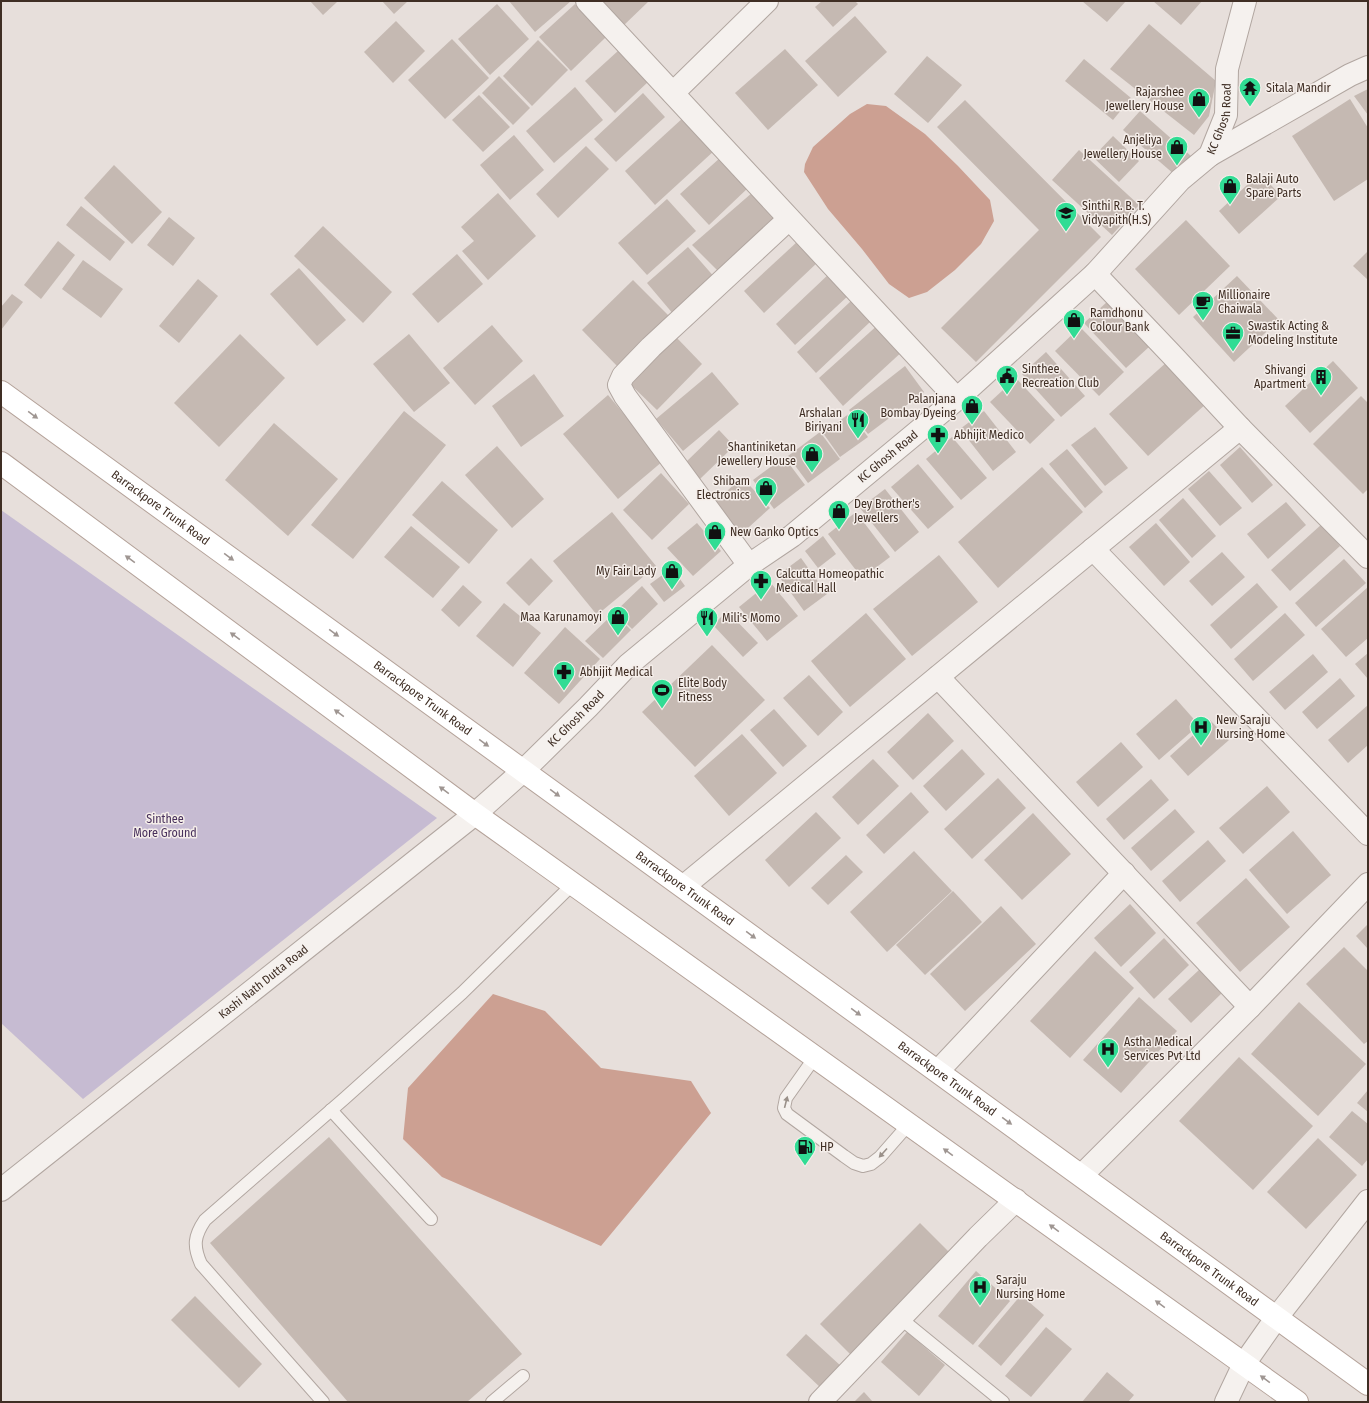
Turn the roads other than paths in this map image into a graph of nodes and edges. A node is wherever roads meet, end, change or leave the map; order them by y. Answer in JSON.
{"nodes":[{"id":1,"x":588,"y":1,"type":"edge"},
{"id":2,"x":767,"y":1,"type":"edge"},
{"id":3,"x":1245,"y":1,"type":"edge"},
{"id":4,"x":1368,"y":67,"type":"edge"},
{"id":5,"x":673,"y":94,"type":"junction"},
{"id":6,"x":1210,"y":156,"type":"junction"},
{"id":7,"x":789,"y":219,"type":"junction"},
{"id":8,"x":1095,"y":274,"type":"junction"},
{"id":9,"x":1,"y":392,"type":"edge"},
{"id":10,"x":956,"y":399,"type":"junction"},
{"id":11,"x":1240,"y":428,"type":"junction"},
{"id":12,"x":1,"y":463,"type":"edge"},
{"id":13,"x":1094,"y":549,"type":"junction"},
{"id":14,"x":1368,"y":557,"type":"edge"},
{"id":15,"x":749,"y":565,"type":"junction"},
{"id":16,"x":938,"y":677,"type":"junction"},
{"id":17,"x":523,"y":771,"type":"junction"},
{"id":18,"x":475,"y":814,"type":"junction"},
{"id":19,"x":1368,"y":834,"type":"edge"},
{"id":20,"x":1124,"y":873,"type":"junction"},
{"id":21,"x":573,"y":884,"type":"junction"},
{"id":22,"x":1368,"y":884,"type":"edge"},
{"id":23,"x":684,"y":886,"type":"junction"},
{"id":24,"x":1250,"y":1007,"type":"junction"},
{"id":25,"x":815,"y":1057,"type":"junction"},
{"id":26,"x":938,"y":1071,"type":"junction"},
{"id":27,"x":331,"y":1110,"type":"junction"},
{"id":28,"x":909,"y":1124,"type":"junction"},
{"id":29,"x":1082,"y":1175,"type":"junction"},
{"id":30,"x":1,"y":1190,"type":"edge"},
{"id":31,"x":1016,"y":1200,"type":"junction"},
{"id":32,"x":1368,"y":1201,"type":"edge"},
{"id":33,"x":431,"y":1219,"type":"dead end"},
{"id":34,"x":1277,"y":1317,"type":"junction"},
{"id":35,"x":900,"y":1318,"type":"junction"},
{"id":36,"x":1244,"y":1364,"type":"junction"},
{"id":37,"x":523,"y":1376,"type":"dead end"},
{"id":38,"x":1368,"y":1384,"type":"edge"},
{"id":39,"x":323,"y":1402,"type":"edge"},
{"id":40,"x":492,"y":1402,"type":"edge"},
{"id":41,"x":820,"y":1402,"type":"edge"},
{"id":42,"x":1003,"y":1402,"type":"edge"},
{"id":43,"x":1226,"y":1402,"type":"edge"},
{"id":44,"x":1297,"y":1402,"type":"edge"}],
"edges":[{"from":1,"to":5,"type":"street"},
{"from":2,"to":5,"type":"street"},
{"from":3,"to":6,"type":"street","name":"KC Ghosh Road"},
{"from":4,"to":6,"type":"street"},
{"from":5,"to":7,"type":"street"},
{"from":6,"to":8,"type":"street","name":"KC Ghosh Road"},
{"from":7,"to":10,"type":"street"},
{"from":7,"to":15,"type":"street"},
{"from":8,"to":10,"type":"street","name":"KC Ghosh Road"},
{"from":8,"to":11,"type":"street"},
{"from":9,"to":17,"type":"main road","name":"Barrackpore Trunk Road","one_way":true},
{"from":10,"to":15,"type":"street","name":"KC Ghosh Road"},
{"from":11,"to":13,"type":"street"},
{"from":11,"to":14,"type":"street"},
{"from":18,"to":12,"type":"main road","one_way":true},
{"from":13,"to":16,"type":"street"},
{"from":13,"to":19,"type":"street"},
{"from":15,"to":17,"type":"street","name":"KC Ghosh Road"},
{"from":16,"to":20,"type":"street"},
{"from":16,"to":23,"type":"street"},
{"from":17,"to":18,"type":"street","name":"Kashi Nath Dutta Road"},
{"from":17,"to":23,"type":"main road","name":"Barrackpore Trunk Road","one_way":true},
{"from":18,"to":21,"type":"main road"},
{"from":18,"to":30,"type":"street","name":"Kashi Nath Dutta Road"},
{"from":20,"to":24,"type":"street"},
{"from":20,"to":26,"type":"street"},
{"from":21,"to":25,"type":"main road"},
{"from":21,"to":27,"type":"lane"},
{"from":22,"to":24,"type":"street"},
{"from":23,"to":26,"type":"main road","name":"Barrackpore Trunk Road","one_way":true},
{"from":24,"to":29,"type":"street"},
{"from":25,"to":28,"type":"main road"},
{"from":28,"to":25,"type":"lane","one_way":true},
{"from":26,"to":29,"type":"main road","name":"Barrackpore Trunk Road","one_way":true},
{"from":27,"to":33,"type":"lane"},
{"from":27,"to":39,"type":"lane"},
{"from":31,"to":28,"type":"main road","one_way":true},
{"from":29,"to":34,"type":"main road","name":"Barrackpore Trunk Road"},
{"from":31,"to":35,"type":"street"},
{"from":36,"to":31,"type":"main road","one_way":true},
{"from":32,"to":34,"type":"street"},
{"from":34,"to":36,"type":"street"},
{"from":34,"to":38,"type":"main road","name":"Barrackpore Trunk Road"},
{"from":35,"to":41,"type":"street"},
{"from":35,"to":42,"type":"lane"},
{"from":36,"to":43,"type":"street"},
{"from":44,"to":36,"type":"main road","one_way":true},
{"from":37,"to":40,"type":"lane"}]}
